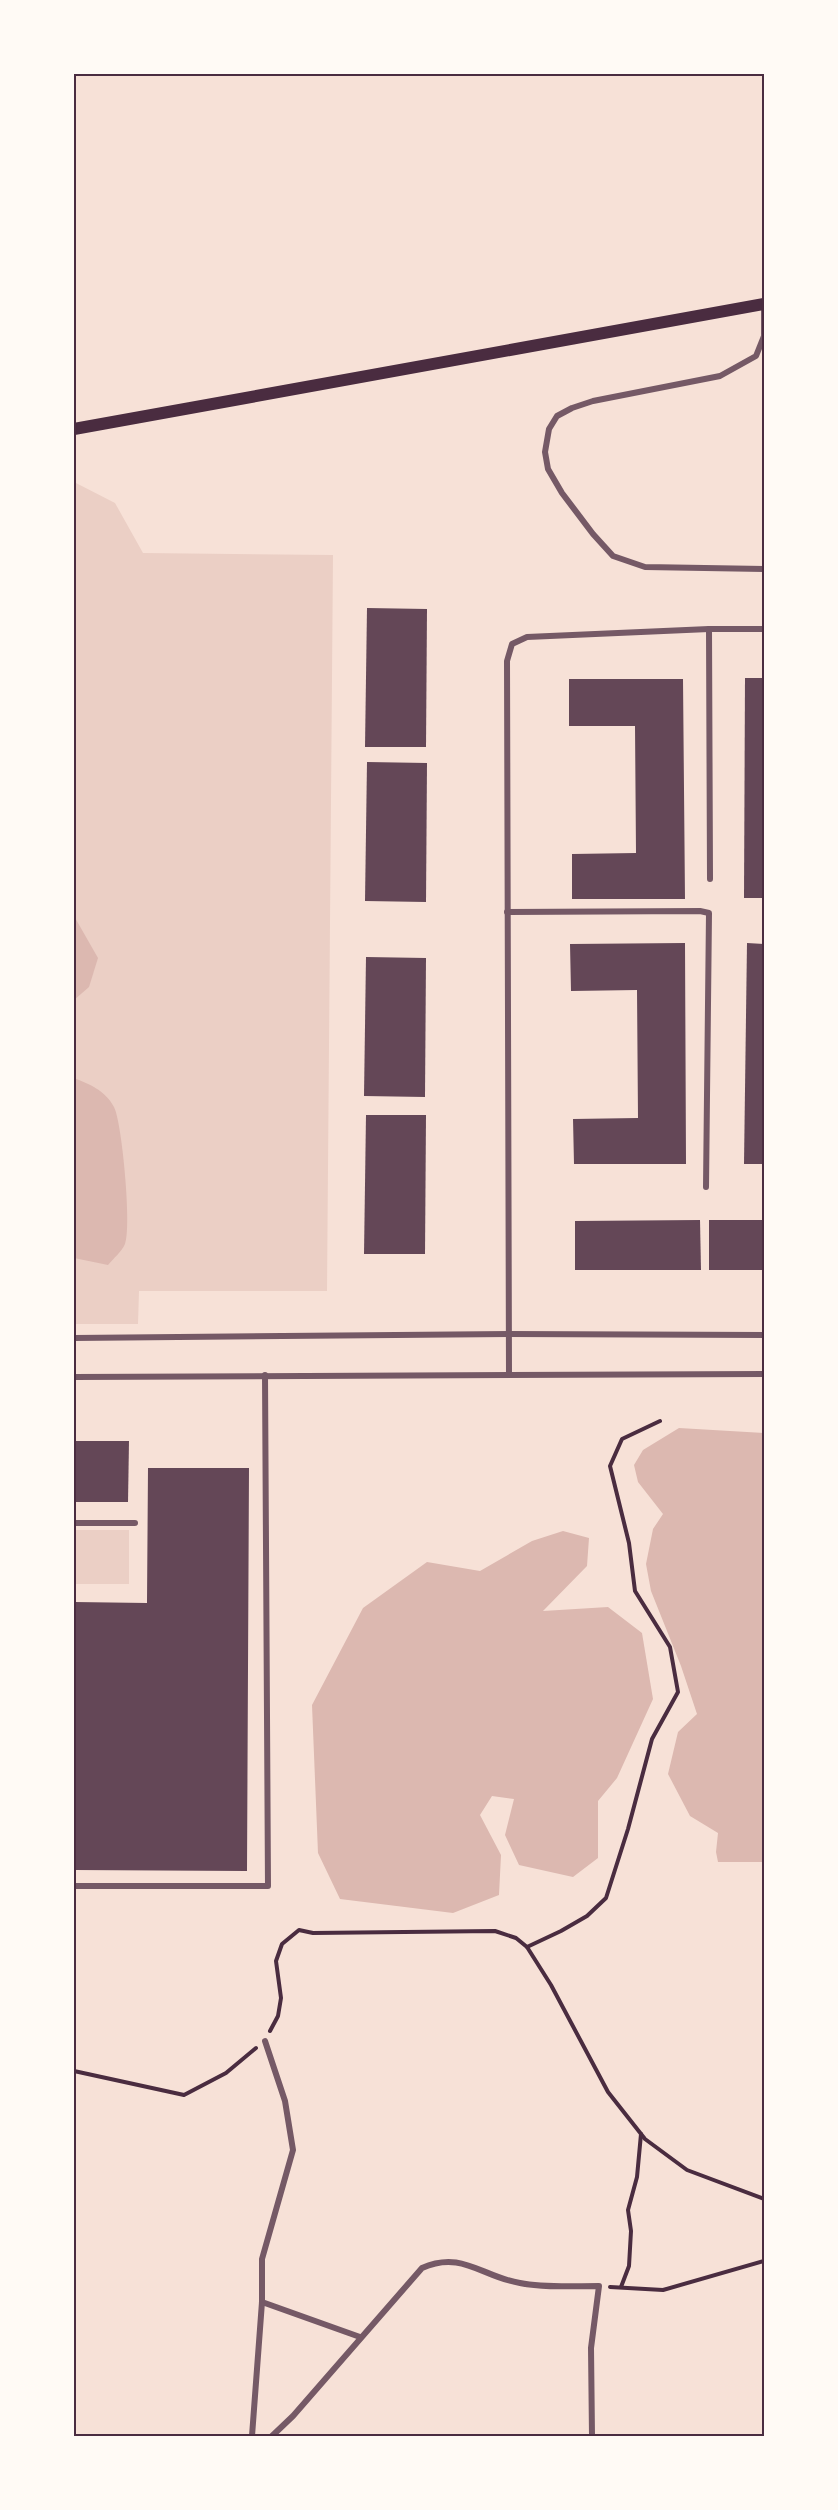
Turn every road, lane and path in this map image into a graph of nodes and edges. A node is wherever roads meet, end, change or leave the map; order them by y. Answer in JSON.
{"nodes":[{"id":1,"x":764,"y":304,"type":"edge"},
{"id":2,"x":765,"y":335,"type":"edge"},
{"id":3,"x":74,"y":429,"type":"edge"},
{"id":4,"x":765,"y":569,"type":"edge"},
{"id":5,"x":710,"y":629,"type":"junction"},
{"id":6,"x":765,"y":629,"type":"edge"},
{"id":7,"x":710,"y":879,"type":"dead end"},
{"id":8,"x":507,"y":912,"type":"junction"},
{"id":9,"x":706,"y":1187,"type":"dead end"},
{"id":10,"x":509,"y":1334,"type":"junction"},
{"id":11,"x":765,"y":1335,"type":"edge"},
{"id":12,"x":74,"y":1338,"type":"edge"},
{"id":13,"x":509,"y":1374,"type":"junction"},
{"id":14,"x":765,"y":1374,"type":"edge"},
{"id":15,"x":265,"y":1375,"type":"junction"},
{"id":16,"x":74,"y":1377,"type":"edge"},
{"id":17,"x":660,"y":1421,"type":"dead end"},
{"id":18,"x":74,"y":1523,"type":"edge"},
{"id":19,"x":135,"y":1523,"type":"dead end"},
{"id":20,"x":74,"y":1886,"type":"edge"},
{"id":21,"x":527,"y":1947,"type":"junction"},
{"id":22,"x":265,"y":2041,"type":"junction"},
{"id":23,"x":74,"y":2071,"type":"edge"},
{"id":24,"x":641,"y":2133,"type":"junction"},
{"id":25,"x":765,"y":2199,"type":"edge"},
{"id":26,"x":765,"y":2261,"type":"edge"},
{"id":27,"x":599,"y":2286,"type":"junction"},
{"id":28,"x":621,"y":2287,"type":"junction"},
{"id":29,"x":262,"y":2302,"type":"junction"},
{"id":30,"x":360,"y":2337,"type":"junction"},
{"id":31,"x":252,"y":2436,"type":"edge"},
{"id":32,"x":272,"y":2436,"type":"edge"},
{"id":33,"x":592,"y":2436,"type":"edge"}],
"edges":[{"from":1,"to":2,"type":"street"},
{"from":1,"to":3,"type":"main road"},
{"from":2,"to":4,"type":"street"},
{"from":5,"to":6,"type":"street"},
{"from":5,"to":7,"type":"street"},
{"from":5,"to":8,"type":"street"},
{"from":8,"to":9,"type":"street"},
{"from":8,"to":10,"type":"street"},
{"from":10,"to":11,"type":"street"},
{"from":10,"to":12,"type":"street"},
{"from":10,"to":13,"type":"street"},
{"from":13,"to":14,"type":"street"},
{"from":13,"to":15,"type":"street"},
{"from":15,"to":16,"type":"street"},
{"from":15,"to":20,"type":"street"},
{"from":17,"to":21,"type":"path"},
{"from":18,"to":19,"type":"street"},
{"from":21,"to":22,"type":"path"},
{"from":21,"to":24,"type":"path"},
{"from":22,"to":23,"type":"path"},
{"from":22,"to":29,"type":"street"},
{"from":24,"to":25,"type":"path"},
{"from":24,"to":28,"type":"path"},
{"from":26,"to":28,"type":"path"},
{"from":27,"to":28,"type":"path"},
{"from":27,"to":30,"type":"street"},
{"from":27,"to":33,"type":"street"},
{"from":29,"to":30,"type":"street"},
{"from":29,"to":31,"type":"street"},
{"from":30,"to":32,"type":"street"}]}
